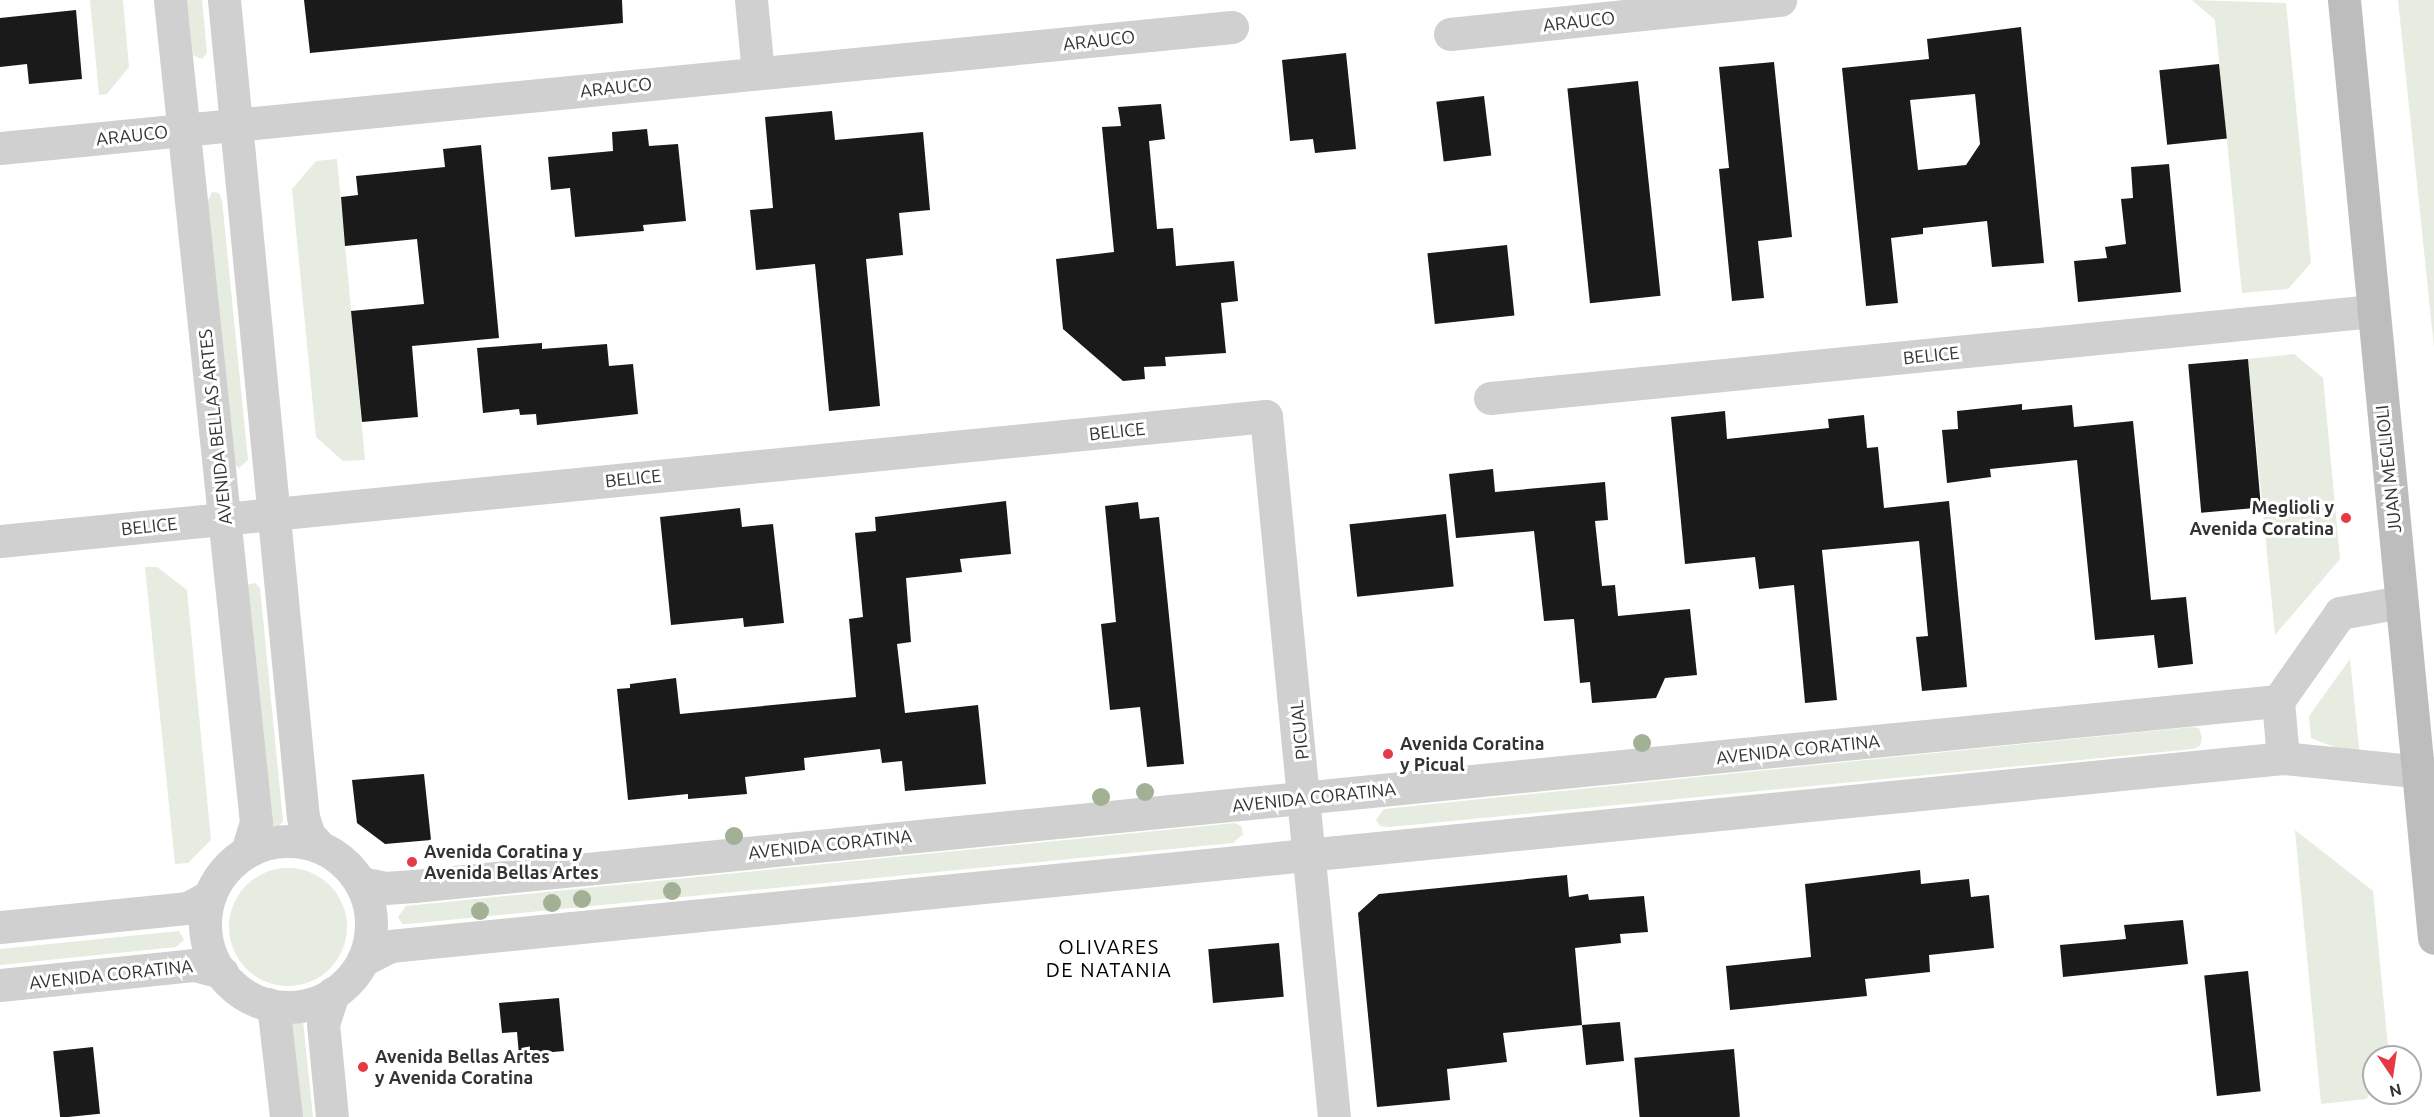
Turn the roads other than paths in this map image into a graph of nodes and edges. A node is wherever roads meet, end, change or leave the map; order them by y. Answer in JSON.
{"nodes":[{"id":1,"x":170,"y":0,"type":"edge"},
{"id":2,"x":224,"y":0,"type":"edge"},
{"id":3,"x":752,"y":0,"type":"edge"},
{"id":4,"x":1780,"y":0,"type":"edge"},
{"id":5,"x":2344,"y":0,"type":"edge"},
{"id":6,"x":1232,"y":27,"type":"dead end"},
{"id":7,"x":1450,"y":34,"type":"dead end"},
{"id":8,"x":759,"y":73,"type":"junction"},
{"id":9,"x":236,"y":125,"type":"junction"},
{"id":10,"x":184,"y":130,"type":"junction"},
{"id":11,"x":0,"y":148,"type":"edge"},
{"id":12,"x":2373,"y":311,"type":"junction"},
{"id":13,"x":1490,"y":398,"type":"dead end"},
{"id":14,"x":1266,"y":416,"type":"joint"},
{"id":15,"x":273,"y":513,"type":"junction"},
{"id":16,"x":224,"y":519,"type":"junction"},
{"id":17,"x":0,"y":541,"type":"edge"},
{"id":18,"x":2402,"y":602,"type":"junction"},
{"id":19,"x":2278,"y":701,"type":"junction"},
{"id":20,"x":2283,"y":758,"type":"junction"},
{"id":21,"x":2426,"y":774,"type":"edge"},
{"id":22,"x":1306,"y":797,"type":"junction"},
{"id":23,"x":319,"y":846,"type":"junction"},
{"id":24,"x":247,"y":852,"type":"junction"},
{"id":25,"x":1312,"y":854,"type":"junction"},
{"id":26,"x":360,"y":883,"type":"junction"},
{"id":27,"x":210,"y":896,"type":"junction"},
{"id":28,"x":0,"y":927,"type":"edge"},
{"id":29,"x":2434,"y":938,"type":"edge"},
{"id":30,"x":363,"y":960,"type":"junction"},
{"id":31,"x":222,"y":972,"type":"junction"},
{"id":32,"x":0,"y":985,"type":"edge"},
{"id":33,"x":333,"y":993,"type":"junction"},
{"id":34,"x":268,"y":1004,"type":"junction"},
{"id":35,"x":286,"y":1117,"type":"edge"},
{"id":36,"x":332,"y":1117,"type":"edge"},
{"id":37,"x":1334,"y":1117,"type":"edge"}],
"edges":[{"from":1,"to":10,"type":"street","name":"AVENIDA BELLAS ARTES"},
{"from":2,"to":9,"type":"street"},
{"from":3,"to":8,"type":"street"},
{"from":4,"to":7,"type":"street","name":"ARAUCO"},
{"from":5,"to":12,"type":"main road","name":"JUAN MEGLIOLI"},
{"from":6,"to":8,"type":"street","name":"ARAUCO"},
{"from":8,"to":9,"type":"street","name":"ARAUCO"},
{"from":9,"to":10,"type":"street","name":"ARAUCO"},
{"from":9,"to":15,"type":"street"},
{"from":10,"to":11,"type":"street","name":"ARAUCO"},
{"from":10,"to":16,"type":"street","name":"AVENIDA BELLAS ARTES"},
{"from":12,"to":13,"type":"street","name":"BELICE"},
{"from":12,"to":18,"type":"main road","name":"JUAN MEGLIOLI"},
{"from":14,"to":15,"type":"street","name":"BELICE"},
{"from":14,"to":22,"type":"street","name":"PICUAL"},
{"from":15,"to":16,"type":"street","name":"BELICE"},
{"from":15,"to":23,"type":"street"},
{"from":16,"to":17,"type":"street","name":"BELICE"},
{"from":16,"to":24,"type":"street","name":"AVENIDA BELLAS ARTES"},
{"from":18,"to":19,"type":"street"},
{"from":18,"to":21,"type":"main road","name":"JUAN MEGLIOLI"},
{"from":19,"to":20,"type":"street"},
{"from":19,"to":22,"type":"street","name":"AVENIDA CORATINA"},
{"from":20,"to":21,"type":"street"},
{"from":20,"to":25,"type":"street"},
{"from":21,"to":29,"type":"main road","name":"JUAN MEGLIOLI"},
{"from":22,"to":25,"type":"street","name":"PICUAL"},
{"from":22,"to":26,"type":"street","name":"AVENIDA CORATINA"},
{"from":23,"to":24,"type":"street"},
{"from":23,"to":26,"type":"street"},
{"from":24,"to":27,"type":"street"},
{"from":25,"to":30,"type":"street"},
{"from":25,"to":37,"type":"street","name":"PICUAL"},
{"from":26,"to":30,"type":"street"},
{"from":27,"to":28,"type":"street"},
{"from":27,"to":31,"type":"street"},
{"from":30,"to":33,"type":"street"},
{"from":31,"to":32,"type":"street","name":"AVENIDA CORATINA"},
{"from":31,"to":34,"type":"street"},
{"from":33,"to":34,"type":"street"},
{"from":33,"to":36,"type":"street"},
{"from":34,"to":35,"type":"street"}]}
